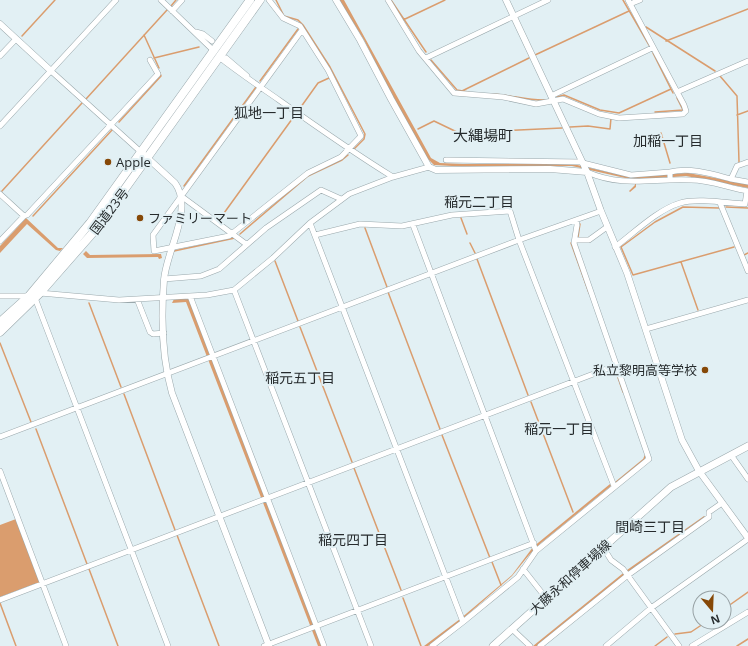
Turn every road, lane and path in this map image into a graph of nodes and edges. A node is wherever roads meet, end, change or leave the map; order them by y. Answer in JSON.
{"nodes":[{"id":1,"x":116,"y":0,"type":"edge"},
{"id":2,"x":161,"y":0,"type":"edge"},
{"id":3,"x":182,"y":0,"type":"edge"},
{"id":4,"x":250,"y":0,"type":"edge"},
{"id":5,"x":260,"y":0,"type":"edge"},
{"id":6,"x":269,"y":0,"type":"edge"},
{"id":7,"x":336,"y":0,"type":"edge"},
{"id":8,"x":388,"y":0,"type":"edge"},
{"id":9,"x":506,"y":0,"type":"edge"},
{"id":10,"x":548,"y":0,"type":"edge"},
{"id":11,"x":640,"y":0,"type":"edge"},
{"id":12,"x":629,"y":2,"type":"edge"},
{"id":13,"x":274,"y":3,"type":"edge"},
{"id":14,"x":172,"y":11,"type":"junction"},
{"id":15,"x":514,"y":16,"type":"junction"},
{"id":16,"x":0,"y":24,"type":"edge"},
{"id":17,"x":302,"y":30,"type":"junction"},
{"id":18,"x":195,"y":32,"type":"junction"},
{"id":19,"x":16,"y":39,"type":"junction"},
{"id":20,"x":212,"y":41,"type":"dead end"},
{"id":21,"x":652,"y":48,"type":"junction"},
{"id":22,"x":214,"y":51,"type":"junction"},
{"id":23,"x":0,"y":56,"type":"edge"},
{"id":24,"x":223,"y":58,"type":"junction"},
{"id":25,"x":426,"y":58,"type":"junction"},
{"id":26,"x":150,"y":60,"type":"dead end"},
{"id":27,"x":748,"y":61,"type":"edge"},
{"id":28,"x":51,"y":71,"type":"junction"},
{"id":29,"x":260,"y":86,"type":"junction"},
{"id":30,"x":677,"y":92,"type":"junction"},
{"id":31,"x":552,"y":99,"type":"junction"},
{"id":32,"x":110,"y":124,"type":"junction"},
{"id":33,"x":0,"y":126,"type":"edge"},
{"id":34,"x":348,"y":150,"type":"junction"},
{"id":35,"x":144,"y":156,"type":"junction"},
{"id":36,"x":446,"y":160,"type":"dead end"},
{"id":37,"x":748,"y":162,"type":"edge"},
{"id":38,"x":583,"y":163,"type":"junction"},
{"id":39,"x":429,"y":168,"type":"junction"},
{"id":40,"x":587,"y":172,"type":"junction"},
{"id":41,"x":670,"y":175,"type":"junction"},
{"id":42,"x":393,"y":177,"type":"junction"},
{"id":43,"x":731,"y":179,"type":"junction"},
{"id":44,"x":748,"y":182,"type":"edge"},
{"id":45,"x":747,"y":191,"type":"edge"},
{"id":46,"x":0,"y":194,"type":"edge"},
{"id":47,"x":181,"y":196,"type":"junction"},
{"id":48,"x":341,"y":199,"type":"junction"},
{"id":49,"x":720,"y":203,"type":"junction"},
{"id":50,"x":600,"y":211,"type":"junction"},
{"id":51,"x":24,"y":216,"type":"junction"},
{"id":52,"x":576,"y":220,"type":"junction"},
{"id":53,"x":310,"y":223,"type":"junction"},
{"id":54,"x":413,"y":225,"type":"junction"},
{"id":55,"x":607,"y":227,"type":"junction"},
{"id":56,"x":234,"y":233,"type":"junction"},
{"id":57,"x":316,"y":235,"type":"junction"},
{"id":58,"x":519,"y":240,"type":"junction"},
{"id":59,"x":575,"y":240,"type":"junction"},
{"id":60,"x":0,"y":241,"type":"edge"},
{"id":61,"x":246,"y":244,"type":"junction"},
{"id":62,"x":615,"y":247,"type":"junction"},
{"id":63,"x":170,"y":249,"type":"junction"},
{"id":64,"x":748,"y":271,"type":"edge"},
{"id":65,"x":431,"y":274,"type":"junction"},
{"id":66,"x":164,"y":280,"type":"junction"},
{"id":67,"x":234,"y":290,"type":"junction"},
{"id":68,"x":0,"y":296,"type":"edge"},
{"id":69,"x":35,"y":296,"type":"junction"},
{"id":70,"x":190,"y":296,"type":"junction"},
{"id":71,"x":163,"y":297,"type":"junction"},
{"id":72,"x":137,"y":299,"type":"junction"},
{"id":73,"x":748,"y":300,"type":"edge"},
{"id":74,"x":343,"y":307,"type":"junction"},
{"id":75,"x":0,"y":322,"type":"edge"},
{"id":76,"x":646,"y":329,"type":"junction"},
{"id":77,"x":0,"y":332,"type":"edge"},
{"id":78,"x":164,"y":333,"type":"junction"},
{"id":79,"x":254,"y":340,"type":"junction"},
{"id":80,"x":210,"y":357,"type":"junction"},
{"id":81,"x":617,"y":365,"type":"junction"},
{"id":82,"x":167,"y":373,"type":"junction"},
{"id":83,"x":573,"y":382,"type":"junction"},
{"id":84,"x":77,"y":408,"type":"junction"},
{"id":85,"x":486,"y":415,"type":"junction"},
{"id":86,"x":0,"y":437,"type":"edge"},
{"id":87,"x":748,"y":446,"type":"edge"},
{"id":88,"x":397,"y":449,"type":"junction"},
{"id":89,"x":731,"y":455,"type":"junction"},
{"id":90,"x":0,"y":471,"type":"edge"},
{"id":91,"x":698,"y":471,"type":"junction"},
{"id":92,"x":748,"y":479,"type":"edge"},
{"id":93,"x":308,"y":482,"type":"junction"},
{"id":94,"x":614,"y":486,"type":"junction"},
{"id":95,"x":265,"y":499,"type":"junction"},
{"id":96,"x":722,"y":503,"type":"junction"},
{"id":97,"x":219,"y":516,"type":"junction"},
{"id":98,"x":748,"y":539,"type":"edge"},
{"id":99,"x":535,"y":547,"type":"junction"},
{"id":100,"x":603,"y":547,"type":"junction"},
{"id":101,"x":132,"y":550,"type":"junction"},
{"id":102,"x":523,"y":569,"type":"junction"},
{"id":103,"x":626,"y":574,"type":"junction"},
{"id":104,"x":445,"y":577,"type":"junction"},
{"id":105,"x":42,"y":583,"type":"junction"},
{"id":106,"x":546,"y":598,"type":"junction"},
{"id":107,"x":0,"y":600,"type":"edge"},
{"id":108,"x":651,"y":608,"type":"junction"},
{"id":109,"x":357,"y":610,"type":"junction"},
{"id":110,"x":748,"y":612,"type":"edge"},
{"id":111,"x":463,"y":620,"type":"junction"},
{"id":112,"x":314,"y":627,"type":"junction"},
{"id":113,"x":512,"y":629,"type":"junction"},
{"id":114,"x":66,"y":646,"type":"edge"},
{"id":115,"x":168,"y":646,"type":"edge"},
{"id":116,"x":267,"y":646,"type":"edge"},
{"id":117,"x":324,"y":646,"type":"edge"},
{"id":118,"x":371,"y":646,"type":"edge"},
{"id":119,"x":432,"y":646,"type":"edge"},
{"id":120,"x":493,"y":646,"type":"edge"},
{"id":121,"x":530,"y":646,"type":"edge"},
{"id":122,"x":540,"y":646,"type":"edge"},
{"id":123,"x":606,"y":646,"type":"edge"},
{"id":124,"x":678,"y":646,"type":"edge"},
{"id":125,"x":692,"y":646,"type":"edge"}],
"edges":[{"from":1,"to":28,"type":"street"},
{"from":2,"to":14,"type":"street"},
{"from":3,"to":14,"type":"street"},
{"from":4,"to":22,"type":"highway","name":"国道23号"},
{"from":5,"to":24,"type":"highway","name":"国道23号"},
{"from":6,"to":13,"type":"street"},
{"from":7,"to":39,"type":"street"},
{"from":8,"to":25,"type":"street"},
{"from":9,"to":15,"type":"street"},
{"from":10,"to":15,"type":"street"},
{"from":11,"to":12,"type":"street"},
{"from":12,"to":21,"type":"street"},
{"from":13,"to":17,"type":"street"},
{"from":14,"to":18,"type":"street"},
{"from":15,"to":25,"type":"street"},
{"from":15,"to":31,"type":"street"},
{"from":16,"to":19,"type":"street"},
{"from":17,"to":29,"type":"street"},
{"from":17,"to":34,"type":"street"},
{"from":18,"to":20,"type":"street"},
{"from":18,"to":22,"type":"street"},
{"from":19,"to":23,"type":"street"},
{"from":19,"to":28,"type":"street"},
{"from":21,"to":30,"type":"street"},
{"from":21,"to":31,"type":"street"},
{"from":22,"to":35,"type":"highway","name":"国道23号"},
{"from":24,"to":29,"type":"street"},
{"from":24,"to":35,"type":"highway","name":"国道23号"},
{"from":25,"to":31,"type":"street"},
{"from":26,"to":32,"type":"street"},
{"from":27,"to":30,"type":"street"},
{"from":28,"to":32,"type":"street"},
{"from":28,"to":33,"type":"street"},
{"from":29,"to":34,"type":"street"},
{"from":29,"to":47,"type":"street"},
{"from":30,"to":31,"type":"street"},
{"from":31,"to":38,"type":"street"},
{"from":32,"to":35,"type":"street"},
{"from":32,"to":51,"type":"street"},
{"from":34,"to":42,"type":"street"},
{"from":34,"to":56,"type":"street"},
{"from":35,"to":47,"type":"street"},
{"from":35,"to":69,"type":"highway","name":"国道23号"},
{"from":35,"to":69,"type":"highway","name":"国道23号"},
{"from":36,"to":38,"type":"street"},
{"from":37,"to":43,"type":"street"},
{"from":38,"to":40,"type":"street"},
{"from":38,"to":41,"type":"street"},
{"from":39,"to":40,"type":"street"},
{"from":39,"to":42,"type":"street"},
{"from":40,"to":41,"type":"street"},
{"from":40,"to":50,"type":"street"},
{"from":41,"to":43,"type":"street"},
{"from":41,"to":45,"type":"street"},
{"from":42,"to":48,"type":"street"},
{"from":43,"to":44,"type":"street"},
{"from":45,"to":49,"type":"street"},
{"from":46,"to":51,"type":"street"},
{"from":47,"to":56,"type":"street"},
{"from":47,"to":63,"type":"street"},
{"from":47,"to":63,"type":"street"},
{"from":48,"to":53,"type":"street"},
{"from":48,"to":61,"type":"street"},
{"from":49,"to":62,"type":"street"},
{"from":49,"to":64,"type":"street"},
{"from":50,"to":52,"type":"street"},
{"from":50,"to":55,"type":"street"},
{"from":51,"to":60,"type":"street"},
{"from":52,"to":58,"type":"street"},
{"from":52,"to":59,"type":"street"},
{"from":53,"to":57,"type":"street"},
{"from":53,"to":67,"type":"street"},
{"from":54,"to":57,"type":"street"},
{"from":54,"to":58,"type":"street"},
{"from":54,"to":65,"type":"street"},
{"from":55,"to":59,"type":"street"},
{"from":55,"to":62,"type":"street"},
{"from":56,"to":61,"type":"street"},
{"from":56,"to":63,"type":"street"},
{"from":57,"to":74,"type":"street"},
{"from":58,"to":65,"type":"street"},
{"from":58,"to":83,"type":"street"},
{"from":59,"to":81,"type":"street"},
{"from":61,"to":66,"type":"street"},
{"from":62,"to":76,"type":"street"},
{"from":63,"to":66,"type":"street"},
{"from":65,"to":74,"type":"street"},
{"from":65,"to":85,"type":"street"},
{"from":66,"to":71,"type":"street"},
{"from":67,"to":70,"type":"street"},
{"from":67,"to":79,"type":"street"},
{"from":68,"to":69,"type":"street"},
{"from":69,"to":72,"type":"street"},
{"from":69,"to":75,"type":"highway","name":"国道23号"},
{"from":69,"to":77,"type":"highway","name":"国道23号"},
{"from":69,"to":84,"type":"street"},
{"from":70,"to":71,"type":"street"},
{"from":70,"to":80,"type":"street"},
{"from":71,"to":72,"type":"street"},
{"from":71,"to":78,"type":"street"},
{"from":72,"to":78,"type":"street"},
{"from":73,"to":76,"type":"street"},
{"from":74,"to":79,"type":"street"},
{"from":74,"to":88,"type":"street"},
{"from":76,"to":91,"type":"street"},
{"from":78,"to":82,"type":"street"},
{"from":79,"to":80,"type":"street"},
{"from":79,"to":93,"type":"street"},
{"from":80,"to":82,"type":"street"},
{"from":80,"to":95,"type":"street"},
{"from":81,"to":83,"type":"street"},
{"from":81,"to":94,"type":"street"},
{"from":82,"to":84,"type":"street"},
{"from":82,"to":97,"type":"street"},
{"from":83,"to":85,"type":"street"},
{"from":83,"to":94,"type":"street"},
{"from":84,"to":86,"type":"street"},
{"from":84,"to":101,"type":"street"},
{"from":85,"to":88,"type":"street"},
{"from":85,"to":99,"type":"street"},
{"from":87,"to":89,"type":"main road","name":"大藤永和停車場線"},
{"from":88,"to":93,"type":"street"},
{"from":88,"to":104,"type":"street"},
{"from":89,"to":91,"type":"main road","name":"大藤永和停車場線"},
{"from":89,"to":92,"type":"street"},
{"from":90,"to":105,"type":"street"},
{"from":91,"to":96,"type":"street"},
{"from":91,"to":100,"type":"main road","name":"大藤永和停車場線"},
{"from":93,"to":95,"type":"street"},
{"from":93,"to":109,"type":"street"},
{"from":94,"to":99,"type":"street"},
{"from":95,"to":97,"type":"street"},
{"from":95,"to":112,"type":"street"},
{"from":96,"to":98,"type":"street"},
{"from":96,"to":103,"type":"street"},
{"from":97,"to":101,"type":"street"},
{"from":97,"to":116,"type":"street"},
{"from":98,"to":108,"type":"street"},
{"from":99,"to":102,"type":"street"},
{"from":99,"to":104,"type":"street"},
{"from":100,"to":103,"type":"street"},
{"from":100,"to":106,"type":"main road","name":"大藤永和停車場線"},
{"from":101,"to":105,"type":"street"},
{"from":101,"to":115,"type":"street"},
{"from":102,"to":106,"type":"street"},
{"from":102,"to":111,"type":"street"},
{"from":103,"to":108,"type":"street"},
{"from":103,"to":122,"type":"street"},
{"from":104,"to":109,"type":"street"},
{"from":104,"to":111,"type":"street"},
{"from":105,"to":107,"type":"street"},
{"from":105,"to":114,"type":"street"},
{"from":106,"to":113,"type":"main road","name":"大藤永和停車場線"},
{"from":108,"to":123,"type":"street"},
{"from":108,"to":124,"type":"street"},
{"from":109,"to":112,"type":"street"},
{"from":109,"to":118,"type":"street"},
{"from":110,"to":125,"type":"street"},
{"from":111,"to":119,"type":"street"},
{"from":112,"to":116,"type":"street"},
{"from":112,"to":117,"type":"street"},
{"from":113,"to":120,"type":"main road","name":"大藤永和停車場線"},
{"from":113,"to":121,"type":"street"}]}
